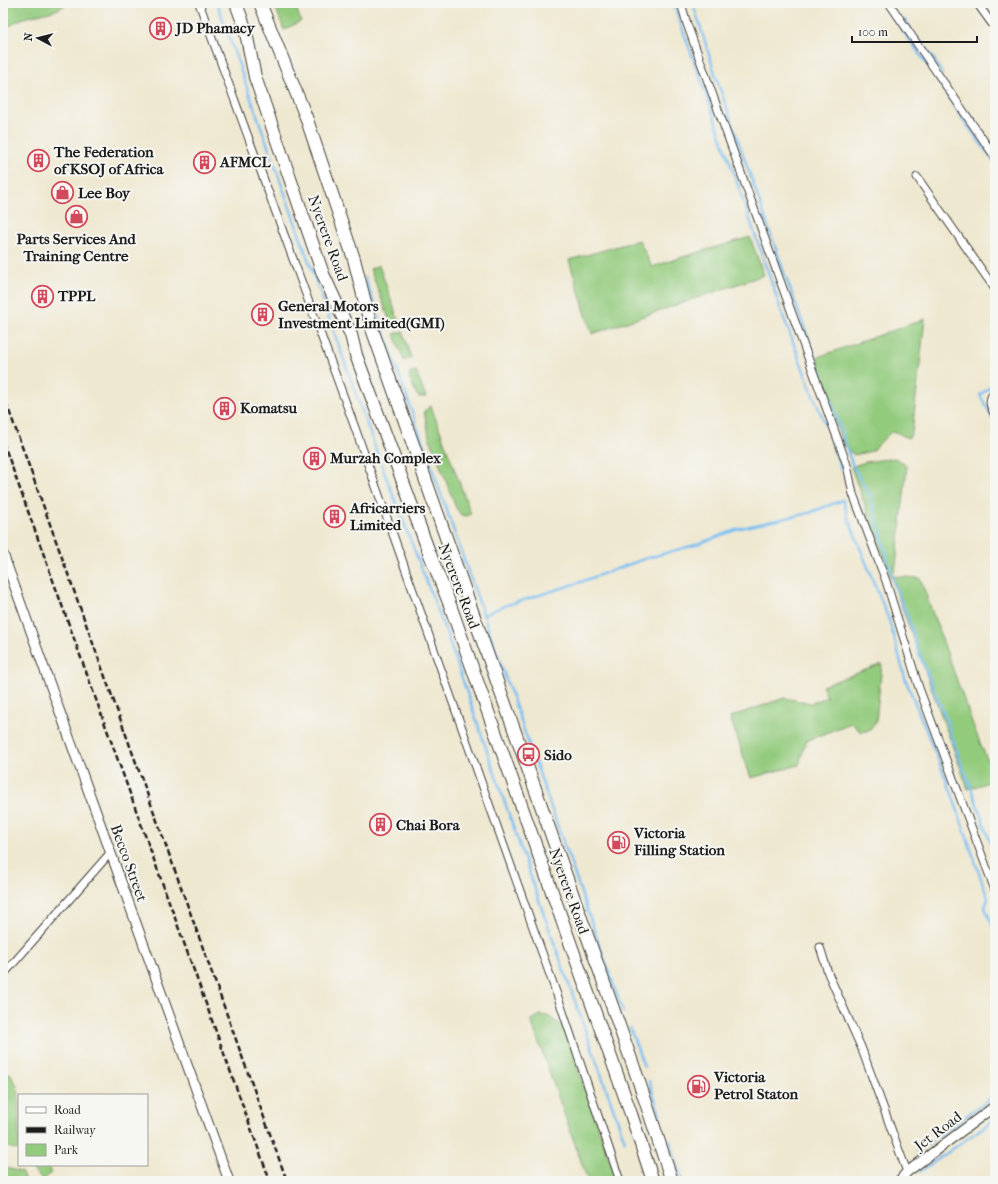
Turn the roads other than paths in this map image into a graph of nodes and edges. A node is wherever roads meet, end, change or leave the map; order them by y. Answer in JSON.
{"nodes":[{"id":1,"x":199,"y":3,"type":"edge"},
{"id":2,"x":236,"y":3,"type":"edge"},
{"id":3,"x":260,"y":3,"type":"edge"},
{"id":4,"x":681,"y":3,"type":"edge"},
{"id":5,"x":889,"y":3,"type":"edge"},
{"id":6,"x":977,"y":3,"type":"edge"},
{"id":7,"x":995,"y":28,"type":"edge"},
{"id":8,"x":995,"y":157,"type":"edge"},
{"id":9,"x":917,"y":177,"type":"dead end"},
{"id":10,"x":995,"y":288,"type":"edge"},
{"id":11,"x":995,"y":390,"type":"edge"},
{"id":12,"x":995,"y":415,"type":"edge"},
{"id":13,"x":3,"y":554,"type":"edge"},
{"id":14,"x":111,"y":852,"type":"junction"},
{"id":15,"x":995,"y":890,"type":"edge"},
{"id":16,"x":820,"y":947,"type":"dead end"},
{"id":17,"x":3,"y":975,"type":"edge"},
{"id":18,"x":995,"y":1106,"type":"edge"},
{"id":19,"x":907,"y":1172,"type":"junction"},
{"id":20,"x":229,"y":1181,"type":"edge"},
{"id":21,"x":620,"y":1181,"type":"edge"},
{"id":22,"x":653,"y":1181,"type":"edge"},
{"id":23,"x":672,"y":1181,"type":"edge"},
{"id":24,"x":899,"y":1181,"type":"edge"}],
"edges":[{"from":1,"to":21,"type":"street"},
{"from":2,"to":22,"type":"highway","name":"Nyerere Road"},
{"from":3,"to":23,"type":"highway","name":"Nyerere Road"},
{"from":4,"to":15,"type":"street"},
{"from":5,"to":8,"type":"street"},
{"from":6,"to":7,"type":"street"},
{"from":9,"to":10,"type":"street"},
{"from":11,"to":12,"type":"street"},
{"from":13,"to":14,"type":"street","name":"Becco Street"},
{"from":14,"to":17,"type":"street"},
{"from":14,"to":20,"type":"street","name":"Becco Street"},
{"from":16,"to":19,"type":"street"},
{"from":18,"to":19,"type":"street","name":"Jet Road"},
{"from":19,"to":24,"type":"street","name":"Jet Road"}]}
